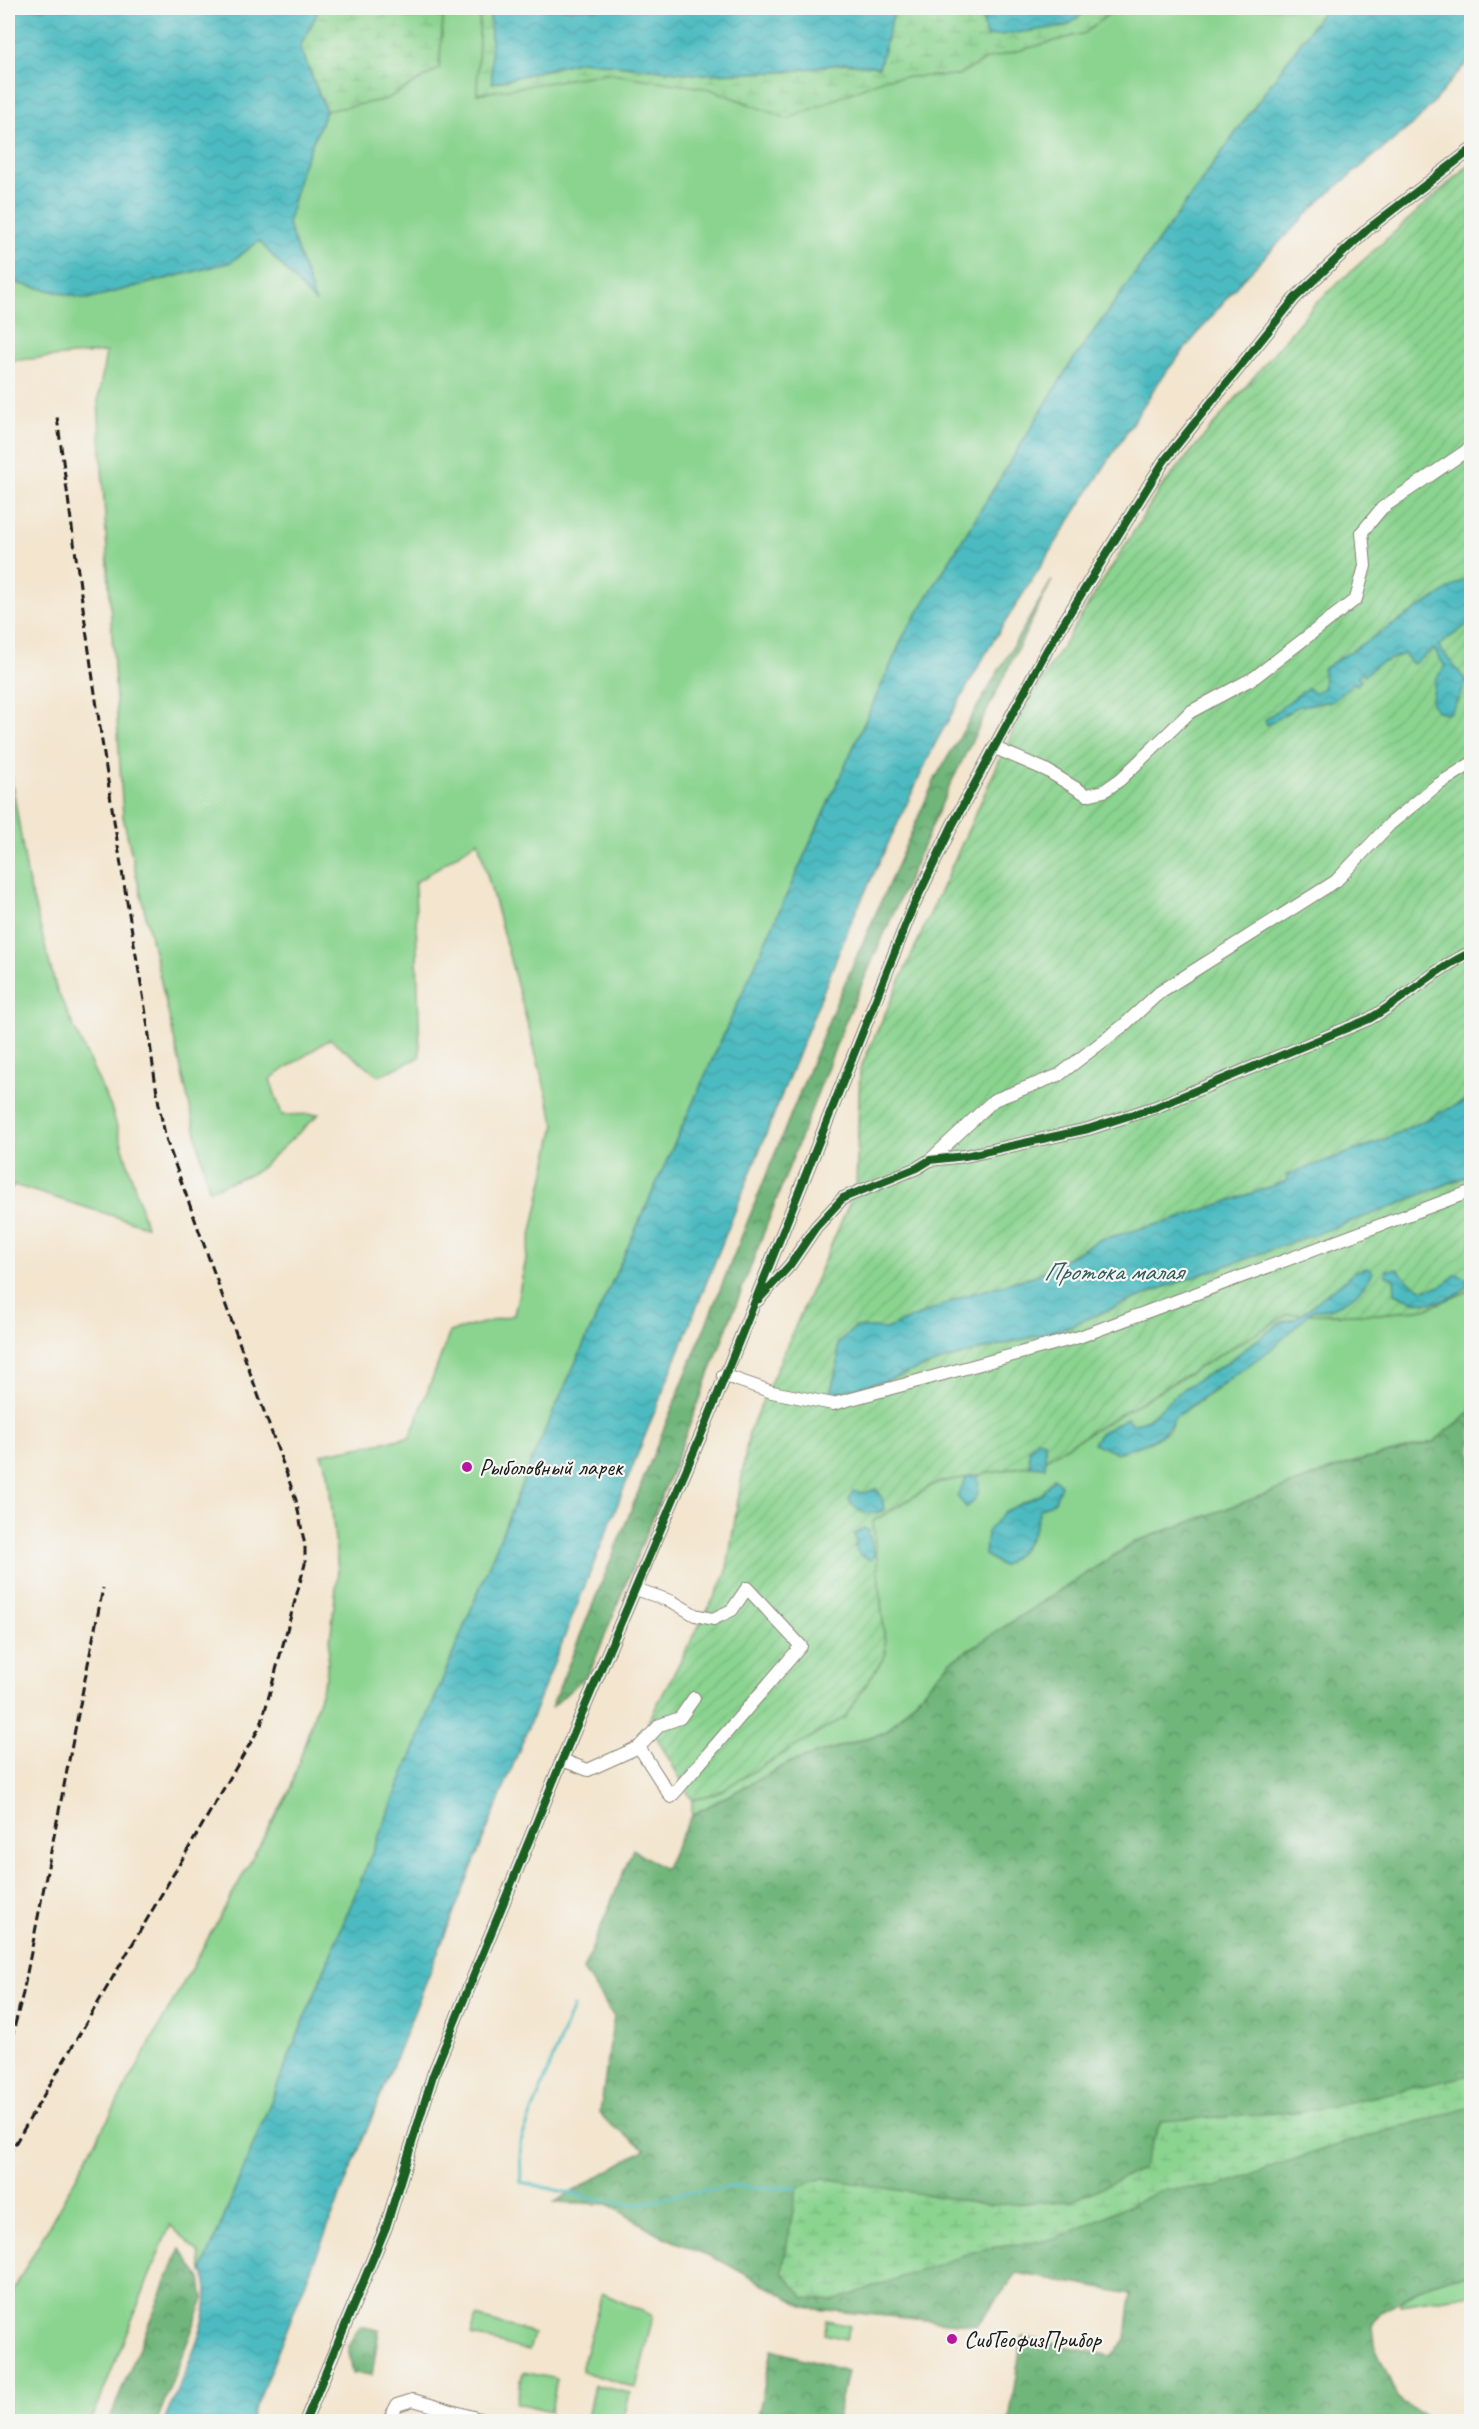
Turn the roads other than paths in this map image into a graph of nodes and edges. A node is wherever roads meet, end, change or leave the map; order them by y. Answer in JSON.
{"nodes":[{"id":1,"x":1472,"y":149,"type":"edge"},
{"id":2,"x":1472,"y":447,"type":"edge"},
{"id":3,"x":994,"y":747,"type":"junction"},
{"id":4,"x":1472,"y":763,"type":"edge"},
{"id":5,"x":1472,"y":952,"type":"edge"},
{"id":6,"x":930,"y":1160,"type":"junction"},
{"id":7,"x":1472,"y":1191,"type":"edge"},
{"id":8,"x":752,"y":1307,"type":"junction"},
{"id":9,"x":723,"y":1375,"type":"junction"},
{"id":10,"x":636,"y":1589,"type":"junction"},
{"id":11,"x":694,"y":1698,"type":"dead end"},
{"id":12,"x":639,"y":1747,"type":"junction"},
{"id":13,"x":562,"y":1761,"type":"junction"},
{"id":14,"x":305,"y":2421,"type":"edge"},
{"id":15,"x":388,"y":2421,"type":"edge"},
{"id":16,"x":490,"y":2421,"type":"edge"}],
"edges":[{"from":1,"to":3,"type":"street"},
{"from":2,"to":3,"type":"street"},
{"from":3,"to":8,"type":"street"},
{"from":4,"to":6,"type":"street"},
{"from":5,"to":6,"type":"street"},
{"from":6,"to":8,"type":"street"},
{"from":7,"to":9,"type":"street"},
{"from":8,"to":9,"type":"street"},
{"from":9,"to":10,"type":"street"},
{"from":10,"to":12,"type":"street"},
{"from":10,"to":13,"type":"street"},
{"from":11,"to":12,"type":"street"},
{"from":12,"to":13,"type":"street"},
{"from":13,"to":14,"type":"street"},
{"from":15,"to":16,"type":"street"}]}
